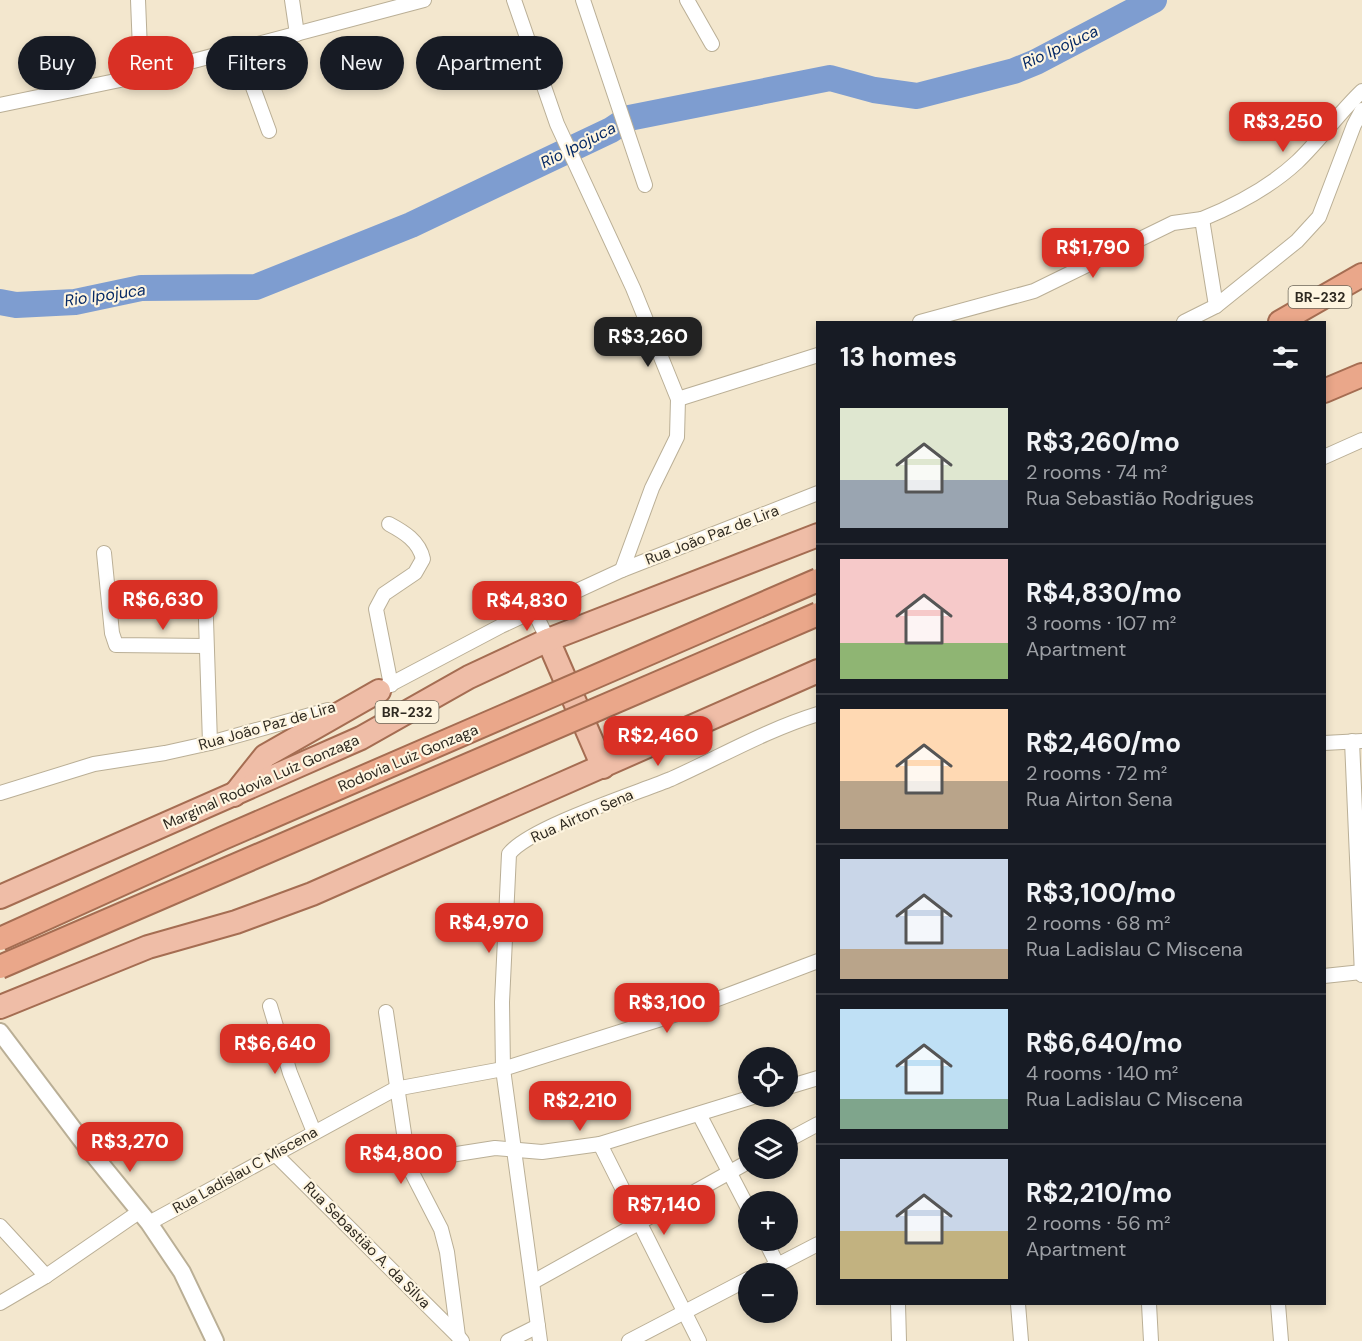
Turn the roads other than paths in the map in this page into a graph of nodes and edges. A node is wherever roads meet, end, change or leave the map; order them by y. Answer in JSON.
{"nodes":[{"id":1,"x":138,"y":0,"type":"edge"},
{"id":2,"x":292,"y":0,"type":"edge"},
{"id":3,"x":424,"y":0,"type":"edge"},
{"id":4,"x":514,"y":0,"type":"edge"},
{"id":5,"x":583,"y":0,"type":"edge"},
{"id":6,"x":687,"y":0,"type":"edge"},
{"id":7,"x":297,"y":34,"type":"junction"},
{"id":8,"x":139,"y":36,"type":"edge"},
{"id":9,"x":290,"y":36,"type":"edge"},
{"id":10,"x":712,"y":44,"type":"dead end"},
{"id":11,"x":108,"y":82,"type":"edge"},
{"id":12,"x":254,"y":90,"type":"edge"},
{"id":13,"x":1362,"y":90,"type":"edge"},
{"id":14,"x":0,"y":105,"type":"edge"},
{"id":15,"x":1362,"y":110,"type":"edge"},
{"id":16,"x":269,"y":131,"type":"dead end"},
{"id":17,"x":645,"y":185,"type":"dead end"},
{"id":18,"x":1202,"y":219,"type":"junction"},
{"id":19,"x":1362,"y":275,"type":"edge"},
{"id":20,"x":1216,"y":306,"type":"junction"},
{"id":21,"x":924,"y":321,"type":"edge"},
{"id":22,"x":1186,"y":321,"type":"edge"},
{"id":23,"x":1282,"y":321,"type":"edge"},
{"id":24,"x":816,"y":356,"type":"edge"},
{"id":25,"x":1362,"y":375,"type":"edge"},
{"id":26,"x":1326,"y":390,"type":"edge"},
{"id":27,"x":678,"y":399,"type":"junction"},
{"id":28,"x":1362,"y":440,"type":"edge"},
{"id":29,"x":1326,"y":456,"type":"edge"},
{"id":30,"x":816,"y":494,"type":"edge"},
{"id":31,"x":389,"y":524,"type":"dead end"},
{"id":32,"x":816,"y":536,"type":"edge"},
{"id":33,"x":104,"y":553,"type":"dead end"},
{"id":34,"x":622,"y":570,"type":"junction"},
{"id":35,"x":816,"y":581,"type":"edge"},
{"id":36,"x":205,"y":589,"type":"dead end"},
{"id":37,"x":534,"y":611,"type":"junction"},
{"id":38,"x":816,"y":615,"type":"edge"},
{"id":39,"x":548,"y":640,"type":"junction"},
{"id":40,"x":206,"y":646,"type":"junction"},
{"id":41,"x":816,"y":672,"type":"edge"},
{"id":42,"x":385,"y":688,"type":"junction"},
{"id":43,"x":816,"y":715,"type":"edge"},
{"id":44,"x":1357,"y":741,"type":"edge"},
{"id":45,"x":210,"y":743,"type":"junction"},
{"id":46,"x":1326,"y":743,"type":"edge"},
{"id":47,"x":603,"y":767,"type":"junction"},
{"id":48,"x":0,"y":793,"type":"edge"},
{"id":49,"x":234,"y":795,"type":"junction"},
{"id":50,"x":0,"y":897,"type":"edge"},
{"id":51,"x":0,"y":939,"type":"edge"},
{"id":52,"x":816,"y":962,"type":"edge"},
{"id":53,"x":0,"y":967,"type":"edge"},
{"id":54,"x":1362,"y":973,"type":"edge"},
{"id":55,"x":1326,"y":976,"type":"edge"},
{"id":56,"x":0,"y":1006,"type":"edge"},
{"id":57,"x":270,"y":1006,"type":"dead end"},
{"id":58,"x":386,"y":1012,"type":"dead end"},
{"id":59,"x":0,"y":1032,"type":"edge"},
{"id":60,"x":503,"y":1069,"type":"junction"},
{"id":61,"x":816,"y":1079,"type":"edge"},
{"id":62,"x":798,"y":1084,"type":"edge"},
{"id":63,"x":395,"y":1089,"type":"junction"},
{"id":64,"x":738,"y":1102,"type":"edge"},
{"id":65,"x":699,"y":1114,"type":"junction"},
{"id":66,"x":816,"y":1125,"type":"edge"},
{"id":67,"x":314,"y":1132,"type":"junction"},
{"id":68,"x":798,"y":1135,"type":"edge"},
{"id":69,"x":600,"y":1144,"type":"junction"},
{"id":70,"x":514,"y":1148,"type":"junction"},
{"id":71,"x":276,"y":1155,"type":"junction"},
{"id":72,"x":409,"y":1167,"type":"junction"},
{"id":73,"x":738,"y":1168,"type":"edge"},
{"id":74,"x":730,"y":1172,"type":"junction"},
{"id":75,"x":740,"y":1191,"type":"edge"},
{"id":76,"x":144,"y":1217,"type":"junction"},
{"id":77,"x":640,"y":1224,"type":"junction"},
{"id":78,"x":0,"y":1226,"type":"edge"},
{"id":79,"x":816,"y":1245,"type":"edge"},
{"id":80,"x":779,"y":1263,"type":"edge"},
{"id":81,"x":46,"y":1276,"type":"junction"},
{"id":82,"x":533,"y":1282,"type":"junction"},
{"id":83,"x":738,"y":1284,"type":"edge"},
{"id":84,"x":0,"y":1303,"type":"edge"},
{"id":85,"x":898,"y":1305,"type":"edge"},
{"id":86,"x":1018,"y":1305,"type":"edge"},
{"id":87,"x":1149,"y":1305,"type":"edge"},
{"id":88,"x":1278,"y":1305,"type":"edge"},
{"id":89,"x":685,"y":1312,"type":"junction"},
{"id":90,"x":538,"y":1326,"type":"junction"},
{"id":91,"x":460,"y":1338,"type":"edge"},
{"id":92,"x":215,"y":1341,"type":"edge"},
{"id":93,"x":508,"y":1341,"type":"edge"},
{"id":94,"x":540,"y":1341,"type":"edge"},
{"id":95,"x":630,"y":1341,"type":"edge"},
{"id":96,"x":699,"y":1341,"type":"edge"},
{"id":97,"x":899,"y":1341,"type":"edge"},
{"id":98,"x":1021,"y":1341,"type":"edge"},
{"id":99,"x":1151,"y":1341,"type":"edge"},
{"id":100,"x":1281,"y":1341,"type":"edge"}],
"edges":[{"from":1,"to":8,"type":"street"},
{"from":2,"to":7,"type":"street"},
{"from":3,"to":7,"type":"street"},
{"from":4,"to":27,"type":"street"},
{"from":5,"to":17,"type":"street"},
{"from":6,"to":10,"type":"street"},
{"from":7,"to":9,"type":"street"},
{"from":11,"to":14,"type":"street"},
{"from":12,"to":16,"type":"street"},
{"from":13,"to":18,"type":"street"},
{"from":15,"to":20,"type":"street"},
{"from":18,"to":20,"type":"street"},
{"from":18,"to":21,"type":"street"},
{"from":19,"to":23,"type":"highway","number":"BR-232"},
{"from":20,"to":22,"type":"street"},
{"from":24,"to":27,"type":"street"},
{"from":25,"to":26,"type":"highway"},
{"from":27,"to":34,"type":"street"},
{"from":28,"to":29,"type":"street"},
{"from":30,"to":34,"type":"street","name":"Rua João Paz de Lira"},
{"from":31,"to":42,"type":"street"},
{"from":32,"to":39,"type":"main road","name":"Marginal Rodovia Luiz Gonzaga","number":"BR-232"},
{"from":33,"to":40,"type":"street"},
{"from":34,"to":37,"type":"street","name":"Rua João Paz de Lira"},
{"from":35,"to":51,"type":"highway","name":"Rodovia Luiz Gonzaga","number":"BR-232","bridge":true},
{"from":36,"to":40,"type":"street"},
{"from":37,"to":39,"type":"street"},
{"from":37,"to":42,"type":"street","name":"Rua João Paz de Lira"},
{"from":38,"to":53,"type":"highway","name":"Rodovia Luiz Gonzaga","bridge":true},
{"from":39,"to":47,"type":"main road"},
{"from":39,"to":49,"type":"main road","name":"Marginal Rodovia Luiz Gonzaga","number":"BR-232"},
{"from":40,"to":45,"type":"street"},
{"from":41,"to":47,"type":"main road"},
{"from":42,"to":45,"type":"street","name":"Rua João Paz de Lira"},
{"from":42,"to":49,"type":"main road"},
{"from":43,"to":60,"type":"street","name":"Rua Airton Sena"},
{"from":44,"to":46,"type":"street"},
{"from":44,"to":54,"type":"street"},
{"from":45,"to":48,"type":"street","name":"Rua João Paz de Lira"},
{"from":47,"to":56,"type":"main road"},
{"from":49,"to":50,"type":"main road","name":"Marginal Rodovia Luiz Gonzaga","number":"BR-232"},
{"from":52,"to":60,"type":"street","name":"Rua Ladislau C Miscena"},
{"from":54,"to":55,"type":"street"},
{"from":57,"to":67,"type":"street"},
{"from":58,"to":63,"type":"street"},
{"from":59,"to":76,"type":"street"},
{"from":60,"to":63,"type":"street","name":"Rua Ladislau C Miscena"},
{"from":60,"to":70,"type":"street"},
{"from":61,"to":62,"type":"street"},
{"from":63,"to":67,"type":"street","name":"Rua Ladislau C Miscena"},
{"from":63,"to":72,"type":"street"},
{"from":64,"to":65,"type":"street"},
{"from":65,"to":69,"type":"street"},
{"from":65,"to":74,"type":"street"},
{"from":66,"to":68,"type":"street"},
{"from":67,"to":71,"type":"street","name":"Rua Ladislau C Miscena"},
{"from":69,"to":70,"type":"street"},
{"from":69,"to":77,"type":"street"},
{"from":70,"to":72,"type":"street"},
{"from":70,"to":82,"type":"street"},
{"from":71,"to":76,"type":"street","name":"Rua Ladislau C Miscena"},
{"from":71,"to":91,"type":"street","name":"Rua Sebastião A. da Silva"},
{"from":72,"to":91,"type":"street"},
{"from":73,"to":74,"type":"street"},
{"from":74,"to":75,"type":"street"},
{"from":74,"to":77,"type":"street"},
{"from":76,"to":81,"type":"street","name":"Rua Ladislau C Miscena"},
{"from":76,"to":92,"type":"street"},
{"from":77,"to":82,"type":"street"},
{"from":77,"to":89,"type":"street"},
{"from":78,"to":81,"type":"street"},
{"from":79,"to":80,"type":"street"},
{"from":81,"to":84,"type":"street","name":"Rua Ladislau C Miscena"},
{"from":82,"to":90,"type":"street"},
{"from":83,"to":89,"type":"street"},
{"from":85,"to":97,"type":"street"},
{"from":86,"to":98,"type":"street"},
{"from":87,"to":99,"type":"street"},
{"from":88,"to":100,"type":"street"},
{"from":89,"to":95,"type":"street"},
{"from":89,"to":96,"type":"street"},
{"from":90,"to":93,"type":"street"},
{"from":90,"to":94,"type":"street"}]}
